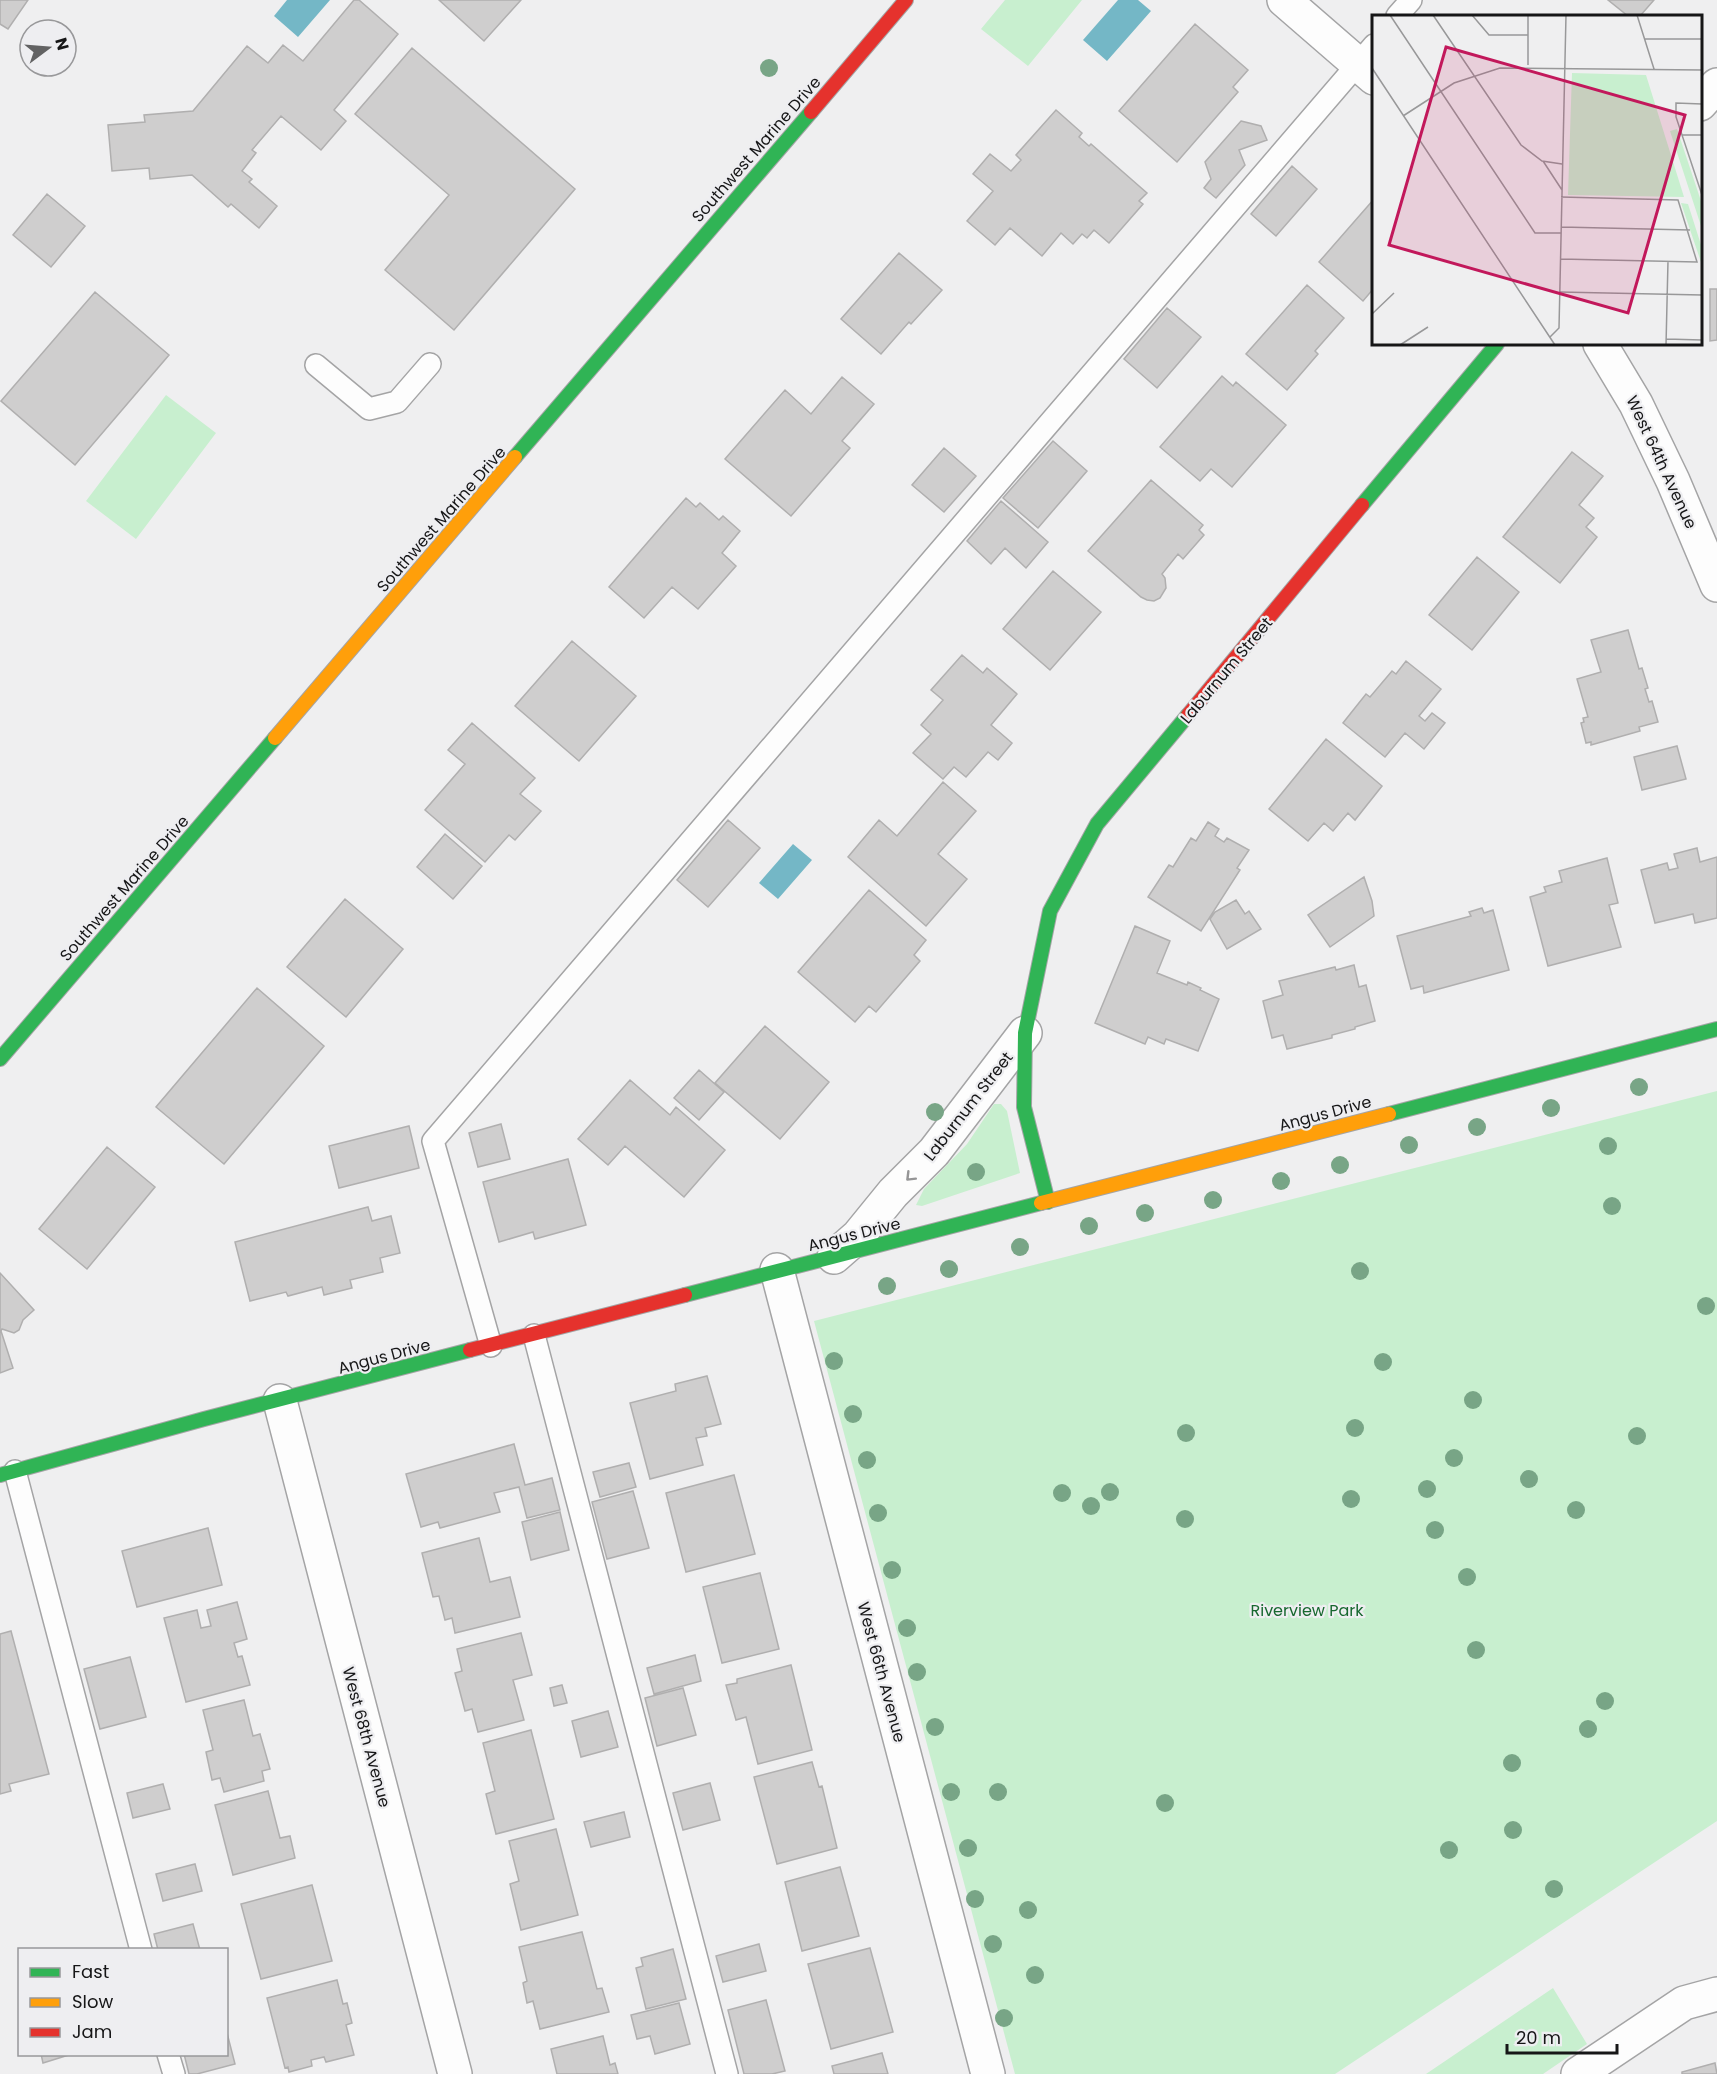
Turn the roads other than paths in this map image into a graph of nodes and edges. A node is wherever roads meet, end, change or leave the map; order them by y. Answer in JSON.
{"nodes":[{"id":1,"x":906,"y":0,"type":"edge"},
{"id":2,"x":1284,"y":0,"type":"edge"},
{"id":3,"x":1411,"y":0,"type":"edge"},
{"id":4,"x":1398,"y":15,"type":"edge"},
{"id":5,"x":1368,"y":62,"type":"edge"},
{"id":6,"x":1717,"y":84,"type":"edge"},
{"id":7,"x":1702,"y":103,"type":"edge"},
{"id":8,"x":1496,"y":345,"type":"edge"},
{"id":9,"x":1601,"y":345,"type":"edge"},
{"id":10,"x":430,"y":364,"type":"dead end"},
{"id":11,"x":316,"y":365,"type":"dead end"},
{"id":12,"x":1717,"y":585,"type":"edge"},
{"id":13,"x":1717,"y":1029,"type":"edge"},
{"id":14,"x":1025,"y":1033,"type":"junction"},
{"id":15,"x":0,"y":1059,"type":"edge"},
{"id":16,"x":1048,"y":1202,"type":"junction"},
{"id":17,"x":834,"y":1257,"type":"junction"},
{"id":18,"x":777,"y":1270,"type":"junction"},
{"id":19,"x":534,"y":1335,"type":"junction"},
{"id":20,"x":491,"y":1346,"type":"junction"},
{"id":21,"x":280,"y":1401,"type":"junction"},
{"id":22,"x":8,"y":1473,"type":"edge"},
{"id":23,"x":140,"y":1948,"type":"edge"},
{"id":24,"x":1717,"y":1994,"type":"edge"},
{"id":25,"x":168,"y":2056,"type":"edge"},
{"id":26,"x":174,"y":2074,"type":"edge"},
{"id":27,"x":455,"y":2074,"type":"edge"},
{"id":28,"x":727,"y":2074,"type":"edge"},
{"id":29,"x":988,"y":2074,"type":"edge"},
{"id":30,"x":1578,"y":2074,"type":"edge"}],
"edges":[{"from":1,"to":15,"type":"street","name":"Southwest Marine Drive"},
{"from":2,"to":5,"type":"street"},
{"from":3,"to":4,"type":"lane"},
{"from":5,"to":20,"type":"lane"},
{"from":6,"to":7,"type":"street"},
{"from":8,"to":14,"type":"street","name":"Laburnum Street"},
{"from":9,"to":12,"type":"street","name":"West 64th Avenue"},
{"from":10,"to":11,"type":"lane"},
{"from":13,"to":16,"type":"street","name":"Angus Drive"},
{"from":14,"to":16,"type":"street","name":"Laburnum Street"},
{"from":14,"to":17,"type":"street","name":"Laburnum Street","one_way":true},
{"from":16,"to":17,"type":"street","name":"Angus Drive"},
{"from":17,"to":18,"type":"street","name":"Angus Drive"},
{"from":18,"to":19,"type":"street","name":"Angus Drive"},
{"from":18,"to":29,"type":"street","name":"West 66th Avenue"},
{"from":19,"to":20,"type":"street","name":"Angus Drive"},
{"from":19,"to":28,"type":"lane"},
{"from":20,"to":21,"type":"street","name":"Angus Drive"},
{"from":21,"to":22,"type":"street","name":"Angus Drive"},
{"from":21,"to":27,"type":"street","name":"West 68th Avenue"},
{"from":22,"to":23,"type":"lane"},
{"from":24,"to":30,"type":"street"},
{"from":25,"to":26,"type":"lane"}]}
